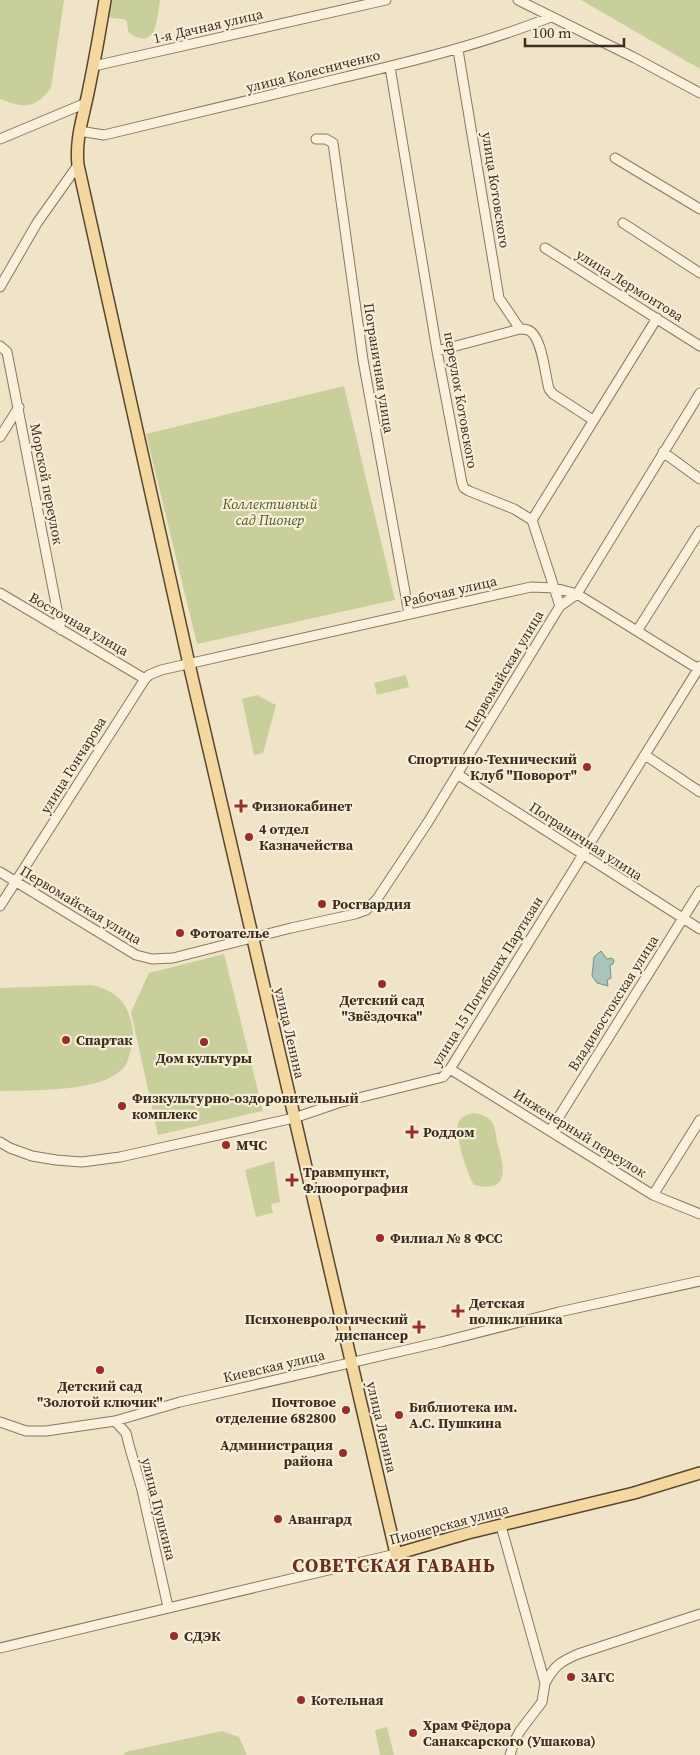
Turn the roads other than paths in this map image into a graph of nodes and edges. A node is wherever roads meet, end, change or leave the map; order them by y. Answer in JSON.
{"nodes":[{"id":1,"x":105,"y":0,"type":"edge"},
{"id":2,"x":386,"y":0,"type":"edge"},
{"id":3,"x":518,"y":0,"type":"edge"},
{"id":4,"x":551,"y":17,"type":"junction"},
{"id":5,"x":458,"y":50,"type":"junction"},
{"id":6,"x":94,"y":66,"type":"junction"},
{"id":7,"x":390,"y":67,"type":"junction"},
{"id":8,"x":700,"y":92,"type":"edge"},
{"id":9,"x":86,"y":103,"type":"junction"},
{"id":10,"x":79,"y":131,"type":"junction"},
{"id":11,"x":0,"y":139,"type":"edge"},
{"id":12,"x":316,"y":139,"type":"dead end"},
{"id":13,"x":615,"y":158,"type":"dead end"},
{"id":14,"x":78,"y":165,"type":"junction"},
{"id":15,"x":700,"y":209,"type":"edge"},
{"id":16,"x":623,"y":223,"type":"dead end"},
{"id":17,"x":545,"y":248,"type":"dead end"},
{"id":18,"x":700,"y":273,"type":"edge"},
{"id":19,"x":0,"y":287,"type":"edge"},
{"id":20,"x":657,"y":318,"type":"junction"},
{"id":21,"x":520,"y":329,"type":"junction"},
{"id":22,"x":0,"y":346,"type":"edge"},
{"id":23,"x":700,"y":346,"type":"edge"},
{"id":24,"x":437,"y":351,"type":"junction"},
{"id":25,"x":700,"y":393,"type":"edge"},
{"id":26,"x":19,"y":407,"type":"junction"},
{"id":27,"x":593,"y":420,"type":"junction"},
{"id":28,"x":0,"y":437,"type":"edge"},
{"id":29,"x":663,"y":452,"type":"junction"},
{"id":30,"x":700,"y":479,"type":"edge"},
{"id":31,"x":532,"y":520,"type":"junction"},
{"id":32,"x":700,"y":531,"type":"edge"},
{"id":33,"x":555,"y":588,"type":"junction"},
{"id":34,"x":0,"y":593,"type":"edge"},
{"id":35,"x":576,"y":594,"type":"junction"},
{"id":36,"x":560,"y":606,"type":"junction"},
{"id":37,"x":409,"y":614,"type":"junction"},
{"id":38,"x":61,"y":630,"type":"junction"},
{"id":39,"x":637,"y":631,"type":"junction"},
{"id":40,"x":189,"y":664,"type":"junction"},
{"id":41,"x":699,"y":668,"type":"edge"},
{"id":42,"x":145,"y":678,"type":"junction"},
{"id":43,"x":645,"y":755,"type":"junction"},
{"id":44,"x":457,"y":774,"type":"junction"},
{"id":45,"x":700,"y":792,"type":"edge"},
{"id":46,"x":583,"y":855,"type":"junction"},
{"id":47,"x":0,"y":872,"type":"edge"},
{"id":48,"x":16,"y":882,"type":"junction"},
{"id":49,"x":700,"y":890,"type":"edge"},
{"id":50,"x":0,"y":906,"type":"edge"},
{"id":51,"x":683,"y":918,"type":"junction"},
{"id":52,"x":700,"y":929,"type":"edge"},
{"id":53,"x":252,"y":938,"type":"junction"},
{"id":54,"x":450,"y":1068,"type":"junction"},
{"id":55,"x":294,"y":1118,"type":"junction"},
{"id":56,"x":700,"y":1120,"type":"edge"},
{"id":57,"x":550,"y":1131,"type":"junction"},
{"id":58,"x":0,"y":1142,"type":"edge"},
{"id":59,"x":653,"y":1195,"type":"junction"},
{"id":60,"x":700,"y":1214,"type":"edge"},
{"id":61,"x":700,"y":1281,"type":"edge"},
{"id":62,"x":351,"y":1362,"type":"junction"},
{"id":63,"x":114,"y":1421,"type":"junction"},
{"id":64,"x":0,"y":1422,"type":"edge"},
{"id":65,"x":700,"y":1473,"type":"edge"},
{"id":66,"x":501,"y":1526,"type":"junction"},
{"id":67,"x":396,"y":1554,"type":"junction"},
{"id":68,"x":168,"y":1607,"type":"junction"},
{"id":69,"x":700,"y":1614,"type":"edge"},
{"id":70,"x":0,"y":1648,"type":"edge"},
{"id":71,"x":545,"y":1682,"type":"junction"},
{"id":72,"x":510,"y":1755,"type":"edge"}],
"edges":[{"from":1,"to":6,"type":"main road","name":"улица Ленина"},
{"from":2,"to":6,"type":"street","name":"1-я Дачная улица"},
{"from":3,"to":4,"type":"street"},
{"from":4,"to":5,"type":"street","name":"улица Колесниченко"},
{"from":4,"to":8,"type":"street"},
{"from":5,"to":7,"type":"street","name":"улица Колесниченко"},
{"from":5,"to":21,"type":"street","name":"улица Котовского"},
{"from":6,"to":9,"type":"main road","name":"улица Ленина"},
{"from":7,"to":10,"type":"street","name":"улица Колесниченко"},
{"from":7,"to":24,"type":"street","name":"переулок Котовского"},
{"from":9,"to":10,"type":"main road","name":"улица Ленина"},
{"from":9,"to":11,"type":"street"},
{"from":10,"to":14,"type":"main road","name":"улица Ленина"},
{"from":12,"to":37,"type":"street","name":"Пограничная улица"},
{"from":13,"to":15,"type":"street"},
{"from":14,"to":19,"type":"street"},
{"from":14,"to":40,"type":"main road","name":"улица Ленина"},
{"from":16,"to":18,"type":"street"},
{"from":17,"to":20,"type":"street","name":"улица Лермонтова"},
{"from":20,"to":23,"type":"street","name":"улица Лермонтова"},
{"from":20,"to":27,"type":"street"},
{"from":21,"to":24,"type":"street"},
{"from":21,"to":27,"type":"street","name":"улица Котовского"},
{"from":22,"to":26,"type":"street","name":"Морской переулок"},
{"from":24,"to":31,"type":"street","name":"переулок Котовского"},
{"from":25,"to":29,"type":"street","name":"Первомайская улица"},
{"from":26,"to":28,"type":"street"},
{"from":26,"to":38,"type":"street","name":"Морской переулок"},
{"from":27,"to":31,"type":"street"},
{"from":29,"to":30,"type":"street"},
{"from":29,"to":35,"type":"street","name":"Первомайская улица"},
{"from":31,"to":33,"type":"street"},
{"from":32,"to":39,"type":"street"},
{"from":33,"to":35,"type":"street","name":"Рабочая улица"},
{"from":33,"to":36,"type":"street"},
{"from":33,"to":37,"type":"street","name":"Рабочая улица"},
{"from":34,"to":38,"type":"street","name":"Восточная улица"},
{"from":35,"to":36,"type":"street","name":"Первомайская улица"},
{"from":35,"to":39,"type":"street","name":"Рабочая улица"},
{"from":36,"to":44,"type":"street","name":"Первомайская улица"},
{"from":37,"to":40,"type":"street","name":"Рабочая улица"},
{"from":38,"to":42,"type":"street","name":"Восточная улица"},
{"from":39,"to":41,"type":"street","name":"Рабочая улица"},
{"from":40,"to":42,"type":"street"},
{"from":40,"to":53,"type":"main road","name":"улица Ленина"},
{"from":41,"to":43,"type":"street","name":"улица 15 Погибших Партизан"},
{"from":42,"to":48,"type":"street","name":"улица Гончарова"},
{"from":43,"to":45,"type":"street"},
{"from":43,"to":46,"type":"street","name":"улица 15 Погибших Партизан"},
{"from":44,"to":46,"type":"street","name":"Пограничная улица"},
{"from":44,"to":53,"type":"street","name":"Первомайская улица"},
{"from":46,"to":51,"type":"street","name":"Пограничная улица"},
{"from":46,"to":54,"type":"street","name":"улица 15 Погибших Партизан"},
{"from":47,"to":48,"type":"street","name":"Первомайская улица"},
{"from":48,"to":50,"type":"street","name":"улица Гончарова"},
{"from":48,"to":53,"type":"street","name":"Первомайская улица"},
{"from":49,"to":51,"type":"street","name":"Владивостокская улица"},
{"from":51,"to":52,"type":"street","name":"Пограничная улица"},
{"from":51,"to":57,"type":"street","name":"Владивостокская улица"},
{"from":53,"to":55,"type":"main road","name":"улица Ленина"},
{"from":54,"to":55,"type":"street","name":"улица 15 Погибших Партизан"},
{"from":54,"to":57,"type":"street","name":"Инженерный переулок"},
{"from":55,"to":58,"type":"street","name":"улица 15 Погибших Партизан"},
{"from":55,"to":62,"type":"main road","name":"улица Ленина"},
{"from":56,"to":59,"type":"street"},
{"from":57,"to":59,"type":"street","name":"Инженерный переулок"},
{"from":59,"to":60,"type":"street","name":"Инженерный переулок"},
{"from":61,"to":62,"type":"street","name":"Киевская улица"},
{"from":62,"to":63,"type":"street","name":"Киевская улица"},
{"from":62,"to":67,"type":"main road","name":"улица Ленина"},
{"from":63,"to":64,"type":"street","name":"Киевская улица"},
{"from":63,"to":68,"type":"street","name":"улица Пушкина"},
{"from":65,"to":66,"type":"main road","name":"Пионерская улица"},
{"from":66,"to":67,"type":"main road","name":"Пионерская улица"},
{"from":66,"to":71,"type":"street"},
{"from":67,"to":68,"type":"street","name":"Пионерская улица"},
{"from":68,"to":70,"type":"street","name":"Пионерская улица"},
{"from":69,"to":71,"type":"street"},
{"from":71,"to":72,"type":"street"}]}
